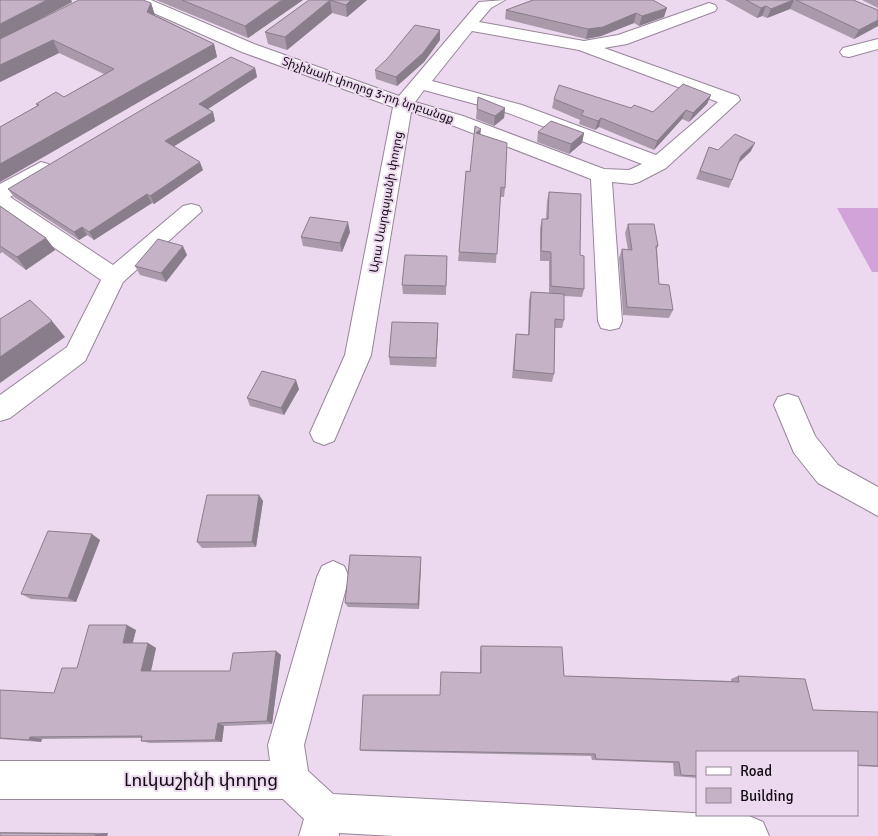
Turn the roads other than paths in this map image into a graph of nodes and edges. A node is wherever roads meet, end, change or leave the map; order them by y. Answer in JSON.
{"nodes":[{"id":1,"x":137,"y":0,"type":"edge"},
{"id":2,"x":497,"y":0,"type":"edge"},
{"id":3,"x":718,"y":4,"type":"edge"},
{"id":4,"x":468,"y":25,"type":"junction"},
{"id":5,"x":256,"y":42,"type":"junction"},
{"id":6,"x":878,"y":44,"type":"edge"},
{"id":7,"x":584,"y":46,"type":"junction"},
{"id":8,"x":849,"y":52,"type":"dead end"},
{"id":9,"x":231,"y":58,"type":"edge"},
{"id":10,"x":422,"y":84,"type":"junction"},
{"id":11,"x":403,"y":104,"type":"junction"},
{"id":12,"x":60,"y":158,"type":"edge"},
{"id":13,"x":659,"y":163,"type":"junction"},
{"id":14,"x":601,"y":175,"type":"junction"},
{"id":15,"x":0,"y":193,"type":"edge"},
{"id":16,"x":0,"y":200,"type":"edge"},
{"id":17,"x":191,"y":211,"type":"dead end"},
{"id":18,"x":114,"y":277,"type":"junction"},
{"id":19,"x":610,"y":321,"type":"dead end"},
{"id":20,"x":788,"y":405,"type":"dead end"},
{"id":21,"x":0,"y":410,"type":"edge"},
{"id":22,"x":324,"y":433,"type":"dead end"},
{"id":23,"x":878,"y":502,"type":"edge"},
{"id":24,"x":333,"y":577,"type":"dead end"},
{"id":25,"x":0,"y":780,"type":"edge"},
{"id":26,"x":291,"y":780,"type":"junction"},
{"id":27,"x":322,"y":825,"type":"edge"},
{"id":28,"x":749,"y":836,"type":"edge"}],
"edges":[{"from":1,"to":5,"type":"street","name":"Տիչինայի փողոց 3-րդ նրբանցք"},
{"from":2,"to":4,"type":"street"},
{"from":3,"to":7,"type":"street"},
{"from":4,"to":7,"type":"street"},
{"from":4,"to":10,"type":"street"},
{"from":5,"to":9,"type":"street"},
{"from":5,"to":11,"type":"street","name":"Տիչինայի փողոց 3-րդ նրբանցք"},
{"from":6,"to":8,"type":"street"},
{"from":7,"to":13,"type":"street","name":"Տիչինայի փողոց 3-րդ նրբանցք"},
{"from":10,"to":11,"type":"street"},
{"from":10,"to":13,"type":"street"},
{"from":11,"to":14,"type":"street","name":"Տիչինայի փողոց 3-րդ նրբանցք"},
{"from":11,"to":22,"type":"street","name":"Արա Սարգսյանի փողոց"},
{"from":12,"to":15,"type":"street"},
{"from":13,"to":14,"type":"street","name":"Տիչինայի փողոց 3-րդ նրբանցք"},
{"from":14,"to":19,"type":"street"},
{"from":16,"to":18,"type":"street"},
{"from":17,"to":18,"type":"street"},
{"from":18,"to":21,"type":"street"},
{"from":20,"to":23,"type":"street"},
{"from":24,"to":26,"type":"street"},
{"from":25,"to":26,"type":"street","name":"Լուկաշինի փողոց"},
{"from":26,"to":27,"type":"street","name":"Լուկաշինի փողոց"},
{"from":27,"to":28,"type":"street","name":"Լուկաշինի փողոց"}]}
